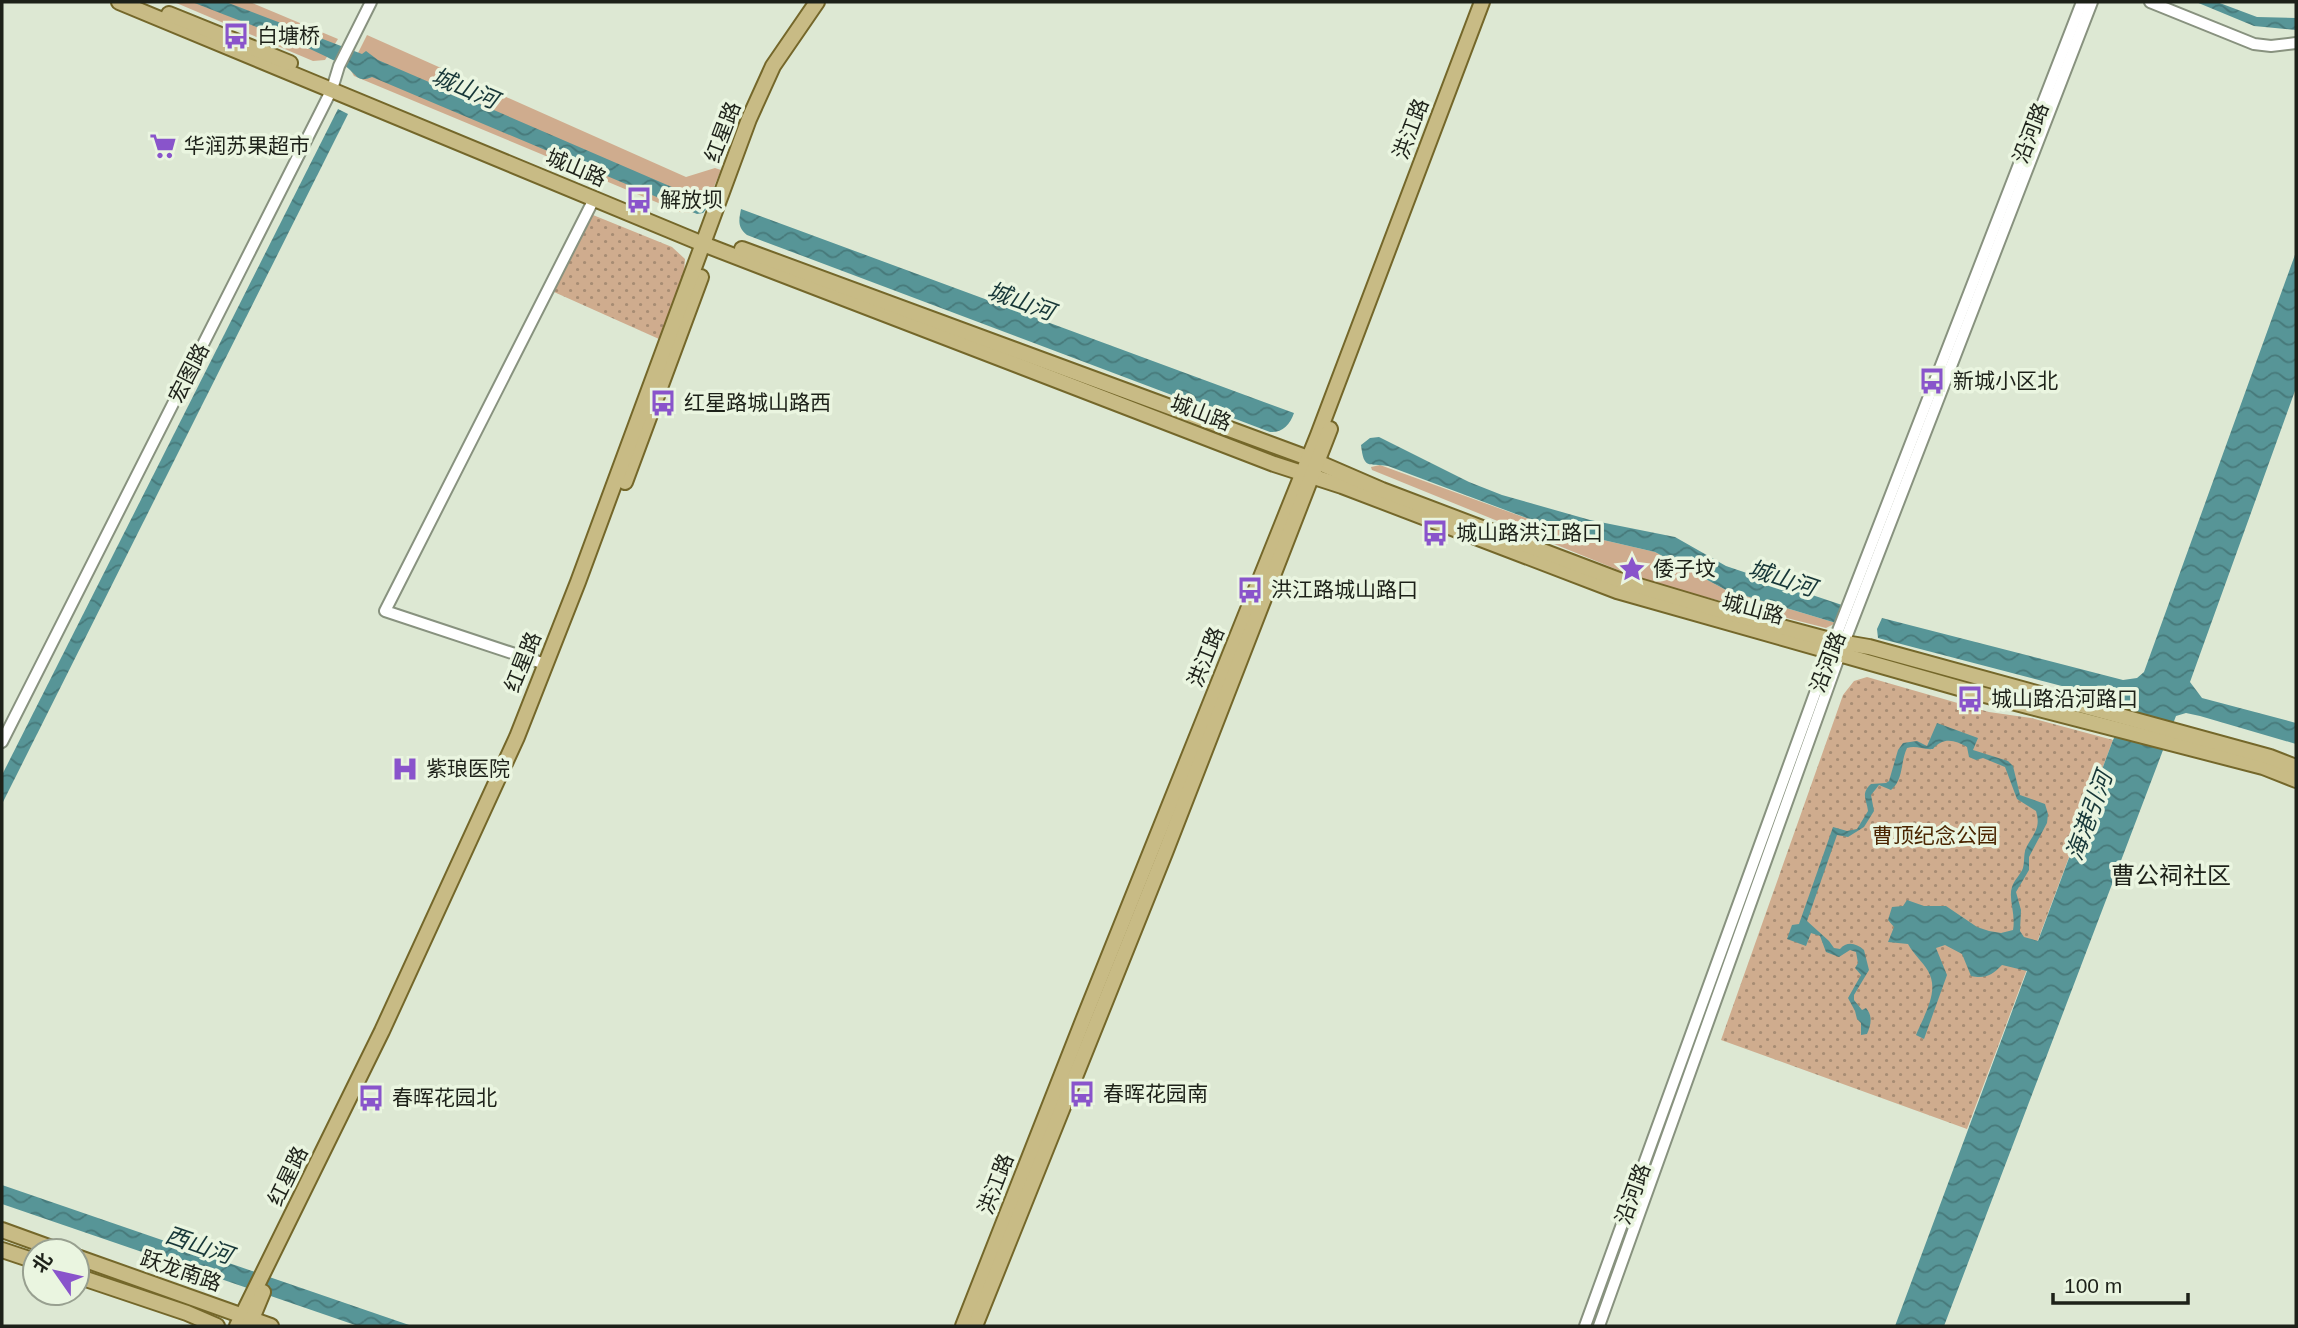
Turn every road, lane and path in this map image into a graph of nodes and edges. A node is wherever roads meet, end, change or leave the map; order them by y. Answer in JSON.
{"nodes":[{"id":1,"x":119,"y":2,"type":"edge"},
{"id":2,"x":371,"y":2,"type":"edge"},
{"id":3,"x":817,"y":2,"type":"edge"},
{"id":4,"x":828,"y":2,"type":"edge"},
{"id":5,"x":1482,"y":2,"type":"edge"},
{"id":6,"x":1489,"y":2,"type":"edge"},
{"id":7,"x":2082,"y":2,"type":"edge"},
{"id":8,"x":2092,"y":2,"type":"edge"},
{"id":9,"x":2150,"y":2,"type":"edge"},
{"id":10,"x":145,"y":6,"type":"edge"},
{"id":11,"x":2296,"y":43,"type":"edge"},
{"id":12,"x":333,"y":85,"type":"junction"},
{"id":13,"x":594,"y":198,"type":"junction"},
{"id":14,"x":709,"y":241,"type":"junction"},
{"id":15,"x":1313,"y":460,"type":"junction"},
{"id":16,"x":1307,"y":474,"type":"junction"},
{"id":17,"x":1837,"y":647,"type":"junction"},
{"id":18,"x":545,"y":664,"type":"junction"},
{"id":19,"x":2173,"y":737,"type":"junction"},
{"id":20,"x":2,"y":742,"type":"edge"},
{"id":21,"x":2296,"y":767,"type":"edge"},
{"id":22,"x":2296,"y":780,"type":"edge"},
{"id":23,"x":2,"y":1230,"type":"edge"},
{"id":24,"x":21,"y":1237,"type":"edge"},
{"id":25,"x":2,"y":1250,"type":"edge"},
{"id":26,"x":21,"y":1256,"type":"edge"},
{"id":27,"x":91,"y":1262,"type":"edge"},
{"id":28,"x":268,"y":1273,"type":"junction"},
{"id":29,"x":91,"y":1281,"type":"edge"},
{"id":30,"x":245,"y":1322,"type":"edge"},
{"id":31,"x":217,"y":1326,"type":"edge"},
{"id":32,"x":271,"y":1326,"type":"edge"},
{"id":33,"x":963,"y":1326,"type":"edge"},
{"id":34,"x":975,"y":1326,"type":"edge"},
{"id":35,"x":1585,"y":1326,"type":"edge"},
{"id":36,"x":1599,"y":1326,"type":"edge"}],
"edges":[{"from":1,"to":10,"type":"main road","name":"城山路"},
{"from":2,"to":12,"type":"street","name":"宏图路"},
{"from":3,"to":14,"type":"main road","name":"红星路"},
{"from":4,"to":14,"type":"main road","name":"红星路"},
{"from":5,"to":15,"type":"main road","name":"洪江路"},
{"from":6,"to":15,"type":"main road","name":"洪江路"},
{"from":7,"to":17,"type":"street","name":"沿河路"},
{"from":8,"to":17,"type":"street","name":"沿河路"},
{"from":9,"to":11,"type":"street"},
{"from":10,"to":12,"type":"main road","name":"城山路"},
{"from":12,"to":13,"type":"main road","name":"城山路"},
{"from":12,"to":14,"type":"main road","name":"城山路"},
{"from":12,"to":20,"type":"street","name":"宏图路"},
{"from":13,"to":14,"type":"main road","name":"城山路"},
{"from":13,"to":18,"type":"street"},
{"from":14,"to":15,"type":"main road","name":"城山路"},
{"from":14,"to":16,"type":"main road","name":"城山路"},
{"from":14,"to":18,"type":"main road","name":"红星路"},
{"from":14,"to":28,"type":"main road","name":"红星路"},
{"from":15,"to":16,"type":"main road","name":"洪江路"},
{"from":15,"to":17,"type":"main road","name":"城山路"},
{"from":16,"to":17,"type":"main road","name":"城山路"},
{"from":16,"to":33,"type":"main road","name":"洪江路"},
{"from":16,"to":34,"type":"main road","name":"洪江路"},
{"from":17,"to":19,"type":"main road","name":"城山路"},
{"from":17,"to":35,"type":"street","name":"沿河路"},
{"from":17,"to":36,"type":"street","name":"沿河路"},
{"from":18,"to":28,"type":"main road","name":"红星路"},
{"from":19,"to":21,"type":"main road","name":"城山路"},
{"from":19,"to":22,"type":"main road","name":"城山路"},
{"from":23,"to":24,"type":"main road"},
{"from":25,"to":26,"type":"main road"},
{"from":27,"to":30,"type":"main road","name":"跃龙南路"},
{"from":28,"to":30,"type":"main road","name":"红星路"},
{"from":29,"to":31,"type":"main road","name":"跃龙南路"},
{"from":30,"to":32,"type":"main road","name":"跃龙南路"}]}
